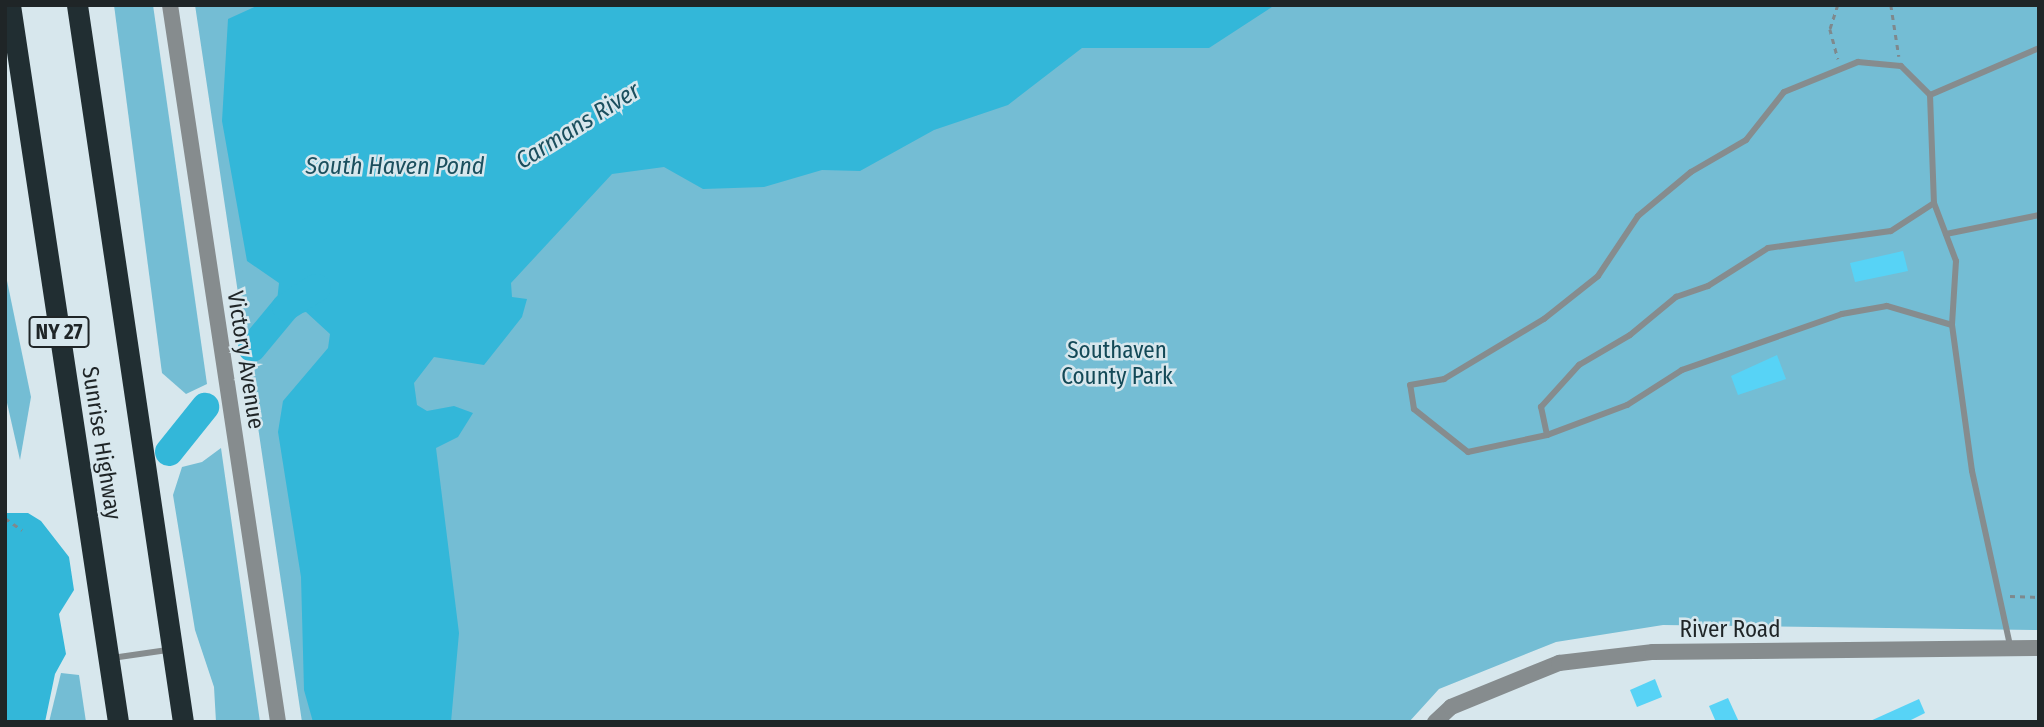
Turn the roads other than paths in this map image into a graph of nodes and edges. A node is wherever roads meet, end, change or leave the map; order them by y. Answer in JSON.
{"nodes":[{"id":1,"x":10,"y":5,"type":"edge"},
{"id":2,"x":77,"y":5,"type":"edge"},
{"id":3,"x":170,"y":5,"type":"edge"},
{"id":4,"x":2039,"y":48,"type":"edge"},
{"id":5,"x":1930,"y":95,"type":"junction"},
{"id":6,"x":1934,"y":203,"type":"junction"},
{"id":7,"x":2039,"y":215,"type":"edge"},
{"id":8,"x":1946,"y":234,"type":"junction"},
{"id":9,"x":1952,"y":325,"type":"junction"},
{"id":10,"x":1547,"y":435,"type":"junction"},
{"id":11,"x":2011,"y":648,"type":"junction"},
{"id":12,"x":2039,"y":648,"type":"edge"},
{"id":13,"x":173,"y":649,"type":"junction"},
{"id":14,"x":108,"y":658,"type":"junction"},
{"id":15,"x":118,"y":722,"type":"edge"},
{"id":16,"x":183,"y":722,"type":"edge"},
{"id":17,"x":278,"y":722,"type":"edge"},
{"id":18,"x":1435,"y":722,"type":"edge"}],
"edges":[{"from":1,"to":14,"type":"highway","name":"Sunrise Highway","number":"NY 27"},
{"from":2,"to":13,"type":"highway","name":"Sunrise Highway","number":"NY 27"},
{"from":3,"to":17,"type":"street","name":"Victory Avenue"},
{"from":4,"to":5,"type":"lane"},
{"from":5,"to":6,"type":"lane"},
{"from":5,"to":10,"type":"lane"},
{"from":6,"to":8,"type":"lane"},
{"from":6,"to":10,"type":"lane"},
{"from":7,"to":8,"type":"lane"},
{"from":8,"to":9,"type":"lane"},
{"from":9,"to":10,"type":"lane"},
{"from":9,"to":11,"type":"lane"},
{"from":11,"to":12,"type":"street","name":"River Road"},
{"from":11,"to":18,"type":"street","name":"River Road"},
{"from":13,"to":14,"type":"lane"},
{"from":13,"to":16,"type":"highway","name":"Sunrise Highway","number":"NY 27"},
{"from":14,"to":15,"type":"highway","name":"Sunrise Highway","number":"NY 27"}]}
